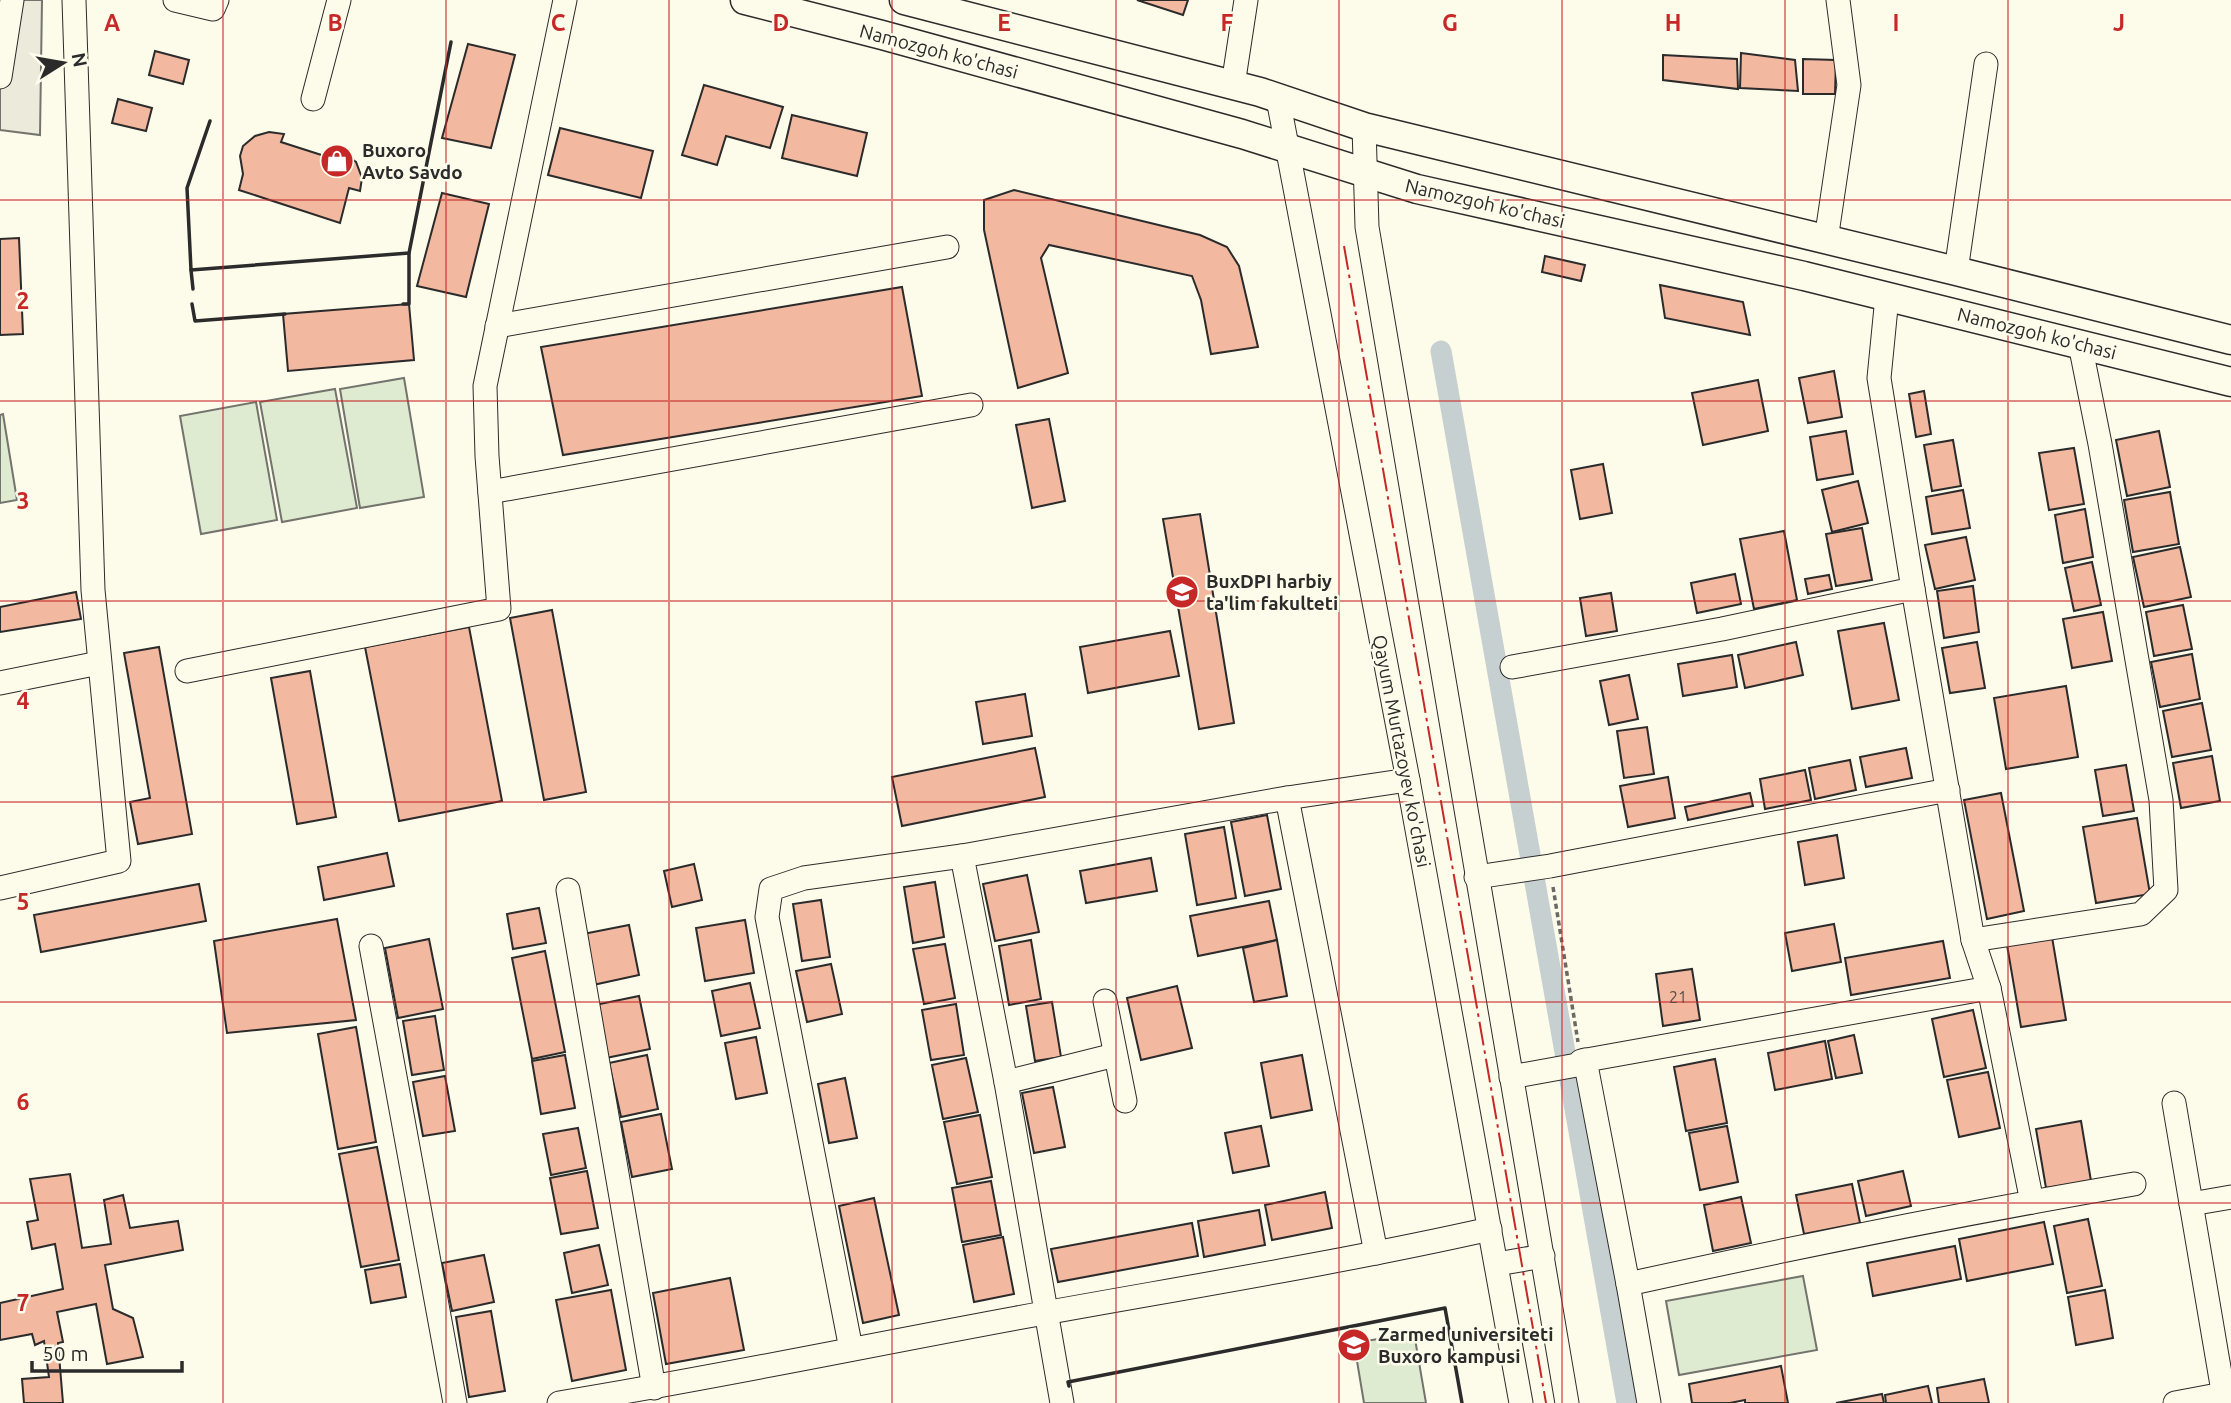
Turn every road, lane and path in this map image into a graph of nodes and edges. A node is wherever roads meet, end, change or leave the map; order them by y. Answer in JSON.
{"nodes":[{"id":1,"x":12,"y":0,"type":"edge"},
{"id":2,"x":74,"y":0,"type":"edge"},
{"id":3,"x":174,"y":0,"type":"edge"},
{"id":4,"x":217,"y":0,"type":"edge"},
{"id":5,"x":339,"y":0,"type":"edge"},
{"id":6,"x":565,"y":0,"type":"edge"},
{"id":7,"x":745,"y":0,"type":"edge"},
{"id":8,"x":904,"y":0,"type":"edge"},
{"id":9,"x":1246,"y":0,"type":"edge"},
{"id":10,"x":1838,"y":0,"type":"edge"},
{"id":11,"x":1986,"y":64,"type":"dead end"},
{"id":12,"x":0,"y":77,"type":"edge"},
{"id":13,"x":1233,"y":85,"type":"junction"},
{"id":14,"x":313,"y":99,"type":"dead end"},
{"id":15,"x":1278,"y":99,"type":"junction"},
{"id":16,"x":1364,"y":127,"type":"junction"},
{"id":17,"x":1286,"y":147,"type":"junction"},
{"id":18,"x":1366,"y":172,"type":"junction"},
{"id":19,"x":1826,"y":240,"type":"junction"},
{"id":20,"x":947,"y":247,"type":"dead end"},
{"id":21,"x":1956,"y":271,"type":"junction"},
{"id":22,"x":1887,"y":297,"type":"junction"},
{"id":23,"x":496,"y":327,"type":"junction"},
{"id":24,"x":2231,"y":340,"type":"edge"},
{"id":25,"x":2080,"y":344,"type":"junction"},
{"id":26,"x":2231,"y":382,"type":"edge"},
{"id":27,"x":971,"y":405,"type":"dead end"},
{"id":28,"x":490,"y":492,"type":"junction"},
{"id":29,"x":1913,"y":589,"type":"junction"},
{"id":30,"x":99,"y":663,"type":"junction"},
{"id":31,"x":1512,"y":667,"type":"dead end"},
{"id":32,"x":187,"y":671,"type":"dead end"},
{"id":33,"x":0,"y":683,"type":"edge"},
{"id":34,"x":1408,"y":780,"type":"junction"},
{"id":35,"x":1948,"y":790,"type":"junction"},
{"id":36,"x":1287,"y":798,"type":"junction"},
{"id":37,"x":962,"y":856,"type":"junction"},
{"id":38,"x":1538,"y":868,"type":"junction"},
{"id":39,"x":1476,"y":877,"type":"junction"},
{"id":40,"x":0,"y":888,"type":"edge"},
{"id":41,"x":568,"y":890,"type":"dead end"},
{"id":42,"x":1973,"y":940,"type":"junction"},
{"id":43,"x":371,"y":946,"type":"dead end"},
{"id":44,"x":1989,"y":988,"type":"junction"},
{"id":45,"x":1105,"y":1001,"type":"dead end"},
{"id":46,"x":1115,"y":1055,"type":"junction"},
{"id":47,"x":1575,"y":1064,"type":"junction"},
{"id":48,"x":1511,"y":1077,"type":"junction"},
{"id":49,"x":1006,"y":1083,"type":"junction"},
{"id":50,"x":1125,"y":1101,"type":"dead end"},
{"id":51,"x":2174,"y":1103,"type":"dead end"},
{"id":52,"x":2134,"y":1184,"type":"dead end"},
{"id":53,"x":2231,"y":1197,"type":"edge"},
{"id":54,"x":2032,"y":1202,"type":"junction"},
{"id":55,"x":2191,"y":1204,"type":"junction"},
{"id":56,"x":1490,"y":1229,"type":"junction"},
{"id":57,"x":1376,"y":1253,"type":"junction"},
{"id":58,"x":1543,"y":1256,"type":"junction"},
{"id":59,"x":1497,"y":1264,"type":"junction"},
{"id":60,"x":1628,"y":1284,"type":"junction"},
{"id":61,"x":1045,"y":1313,"type":"junction"},
{"id":62,"x":851,"y":1349,"type":"junction"},
{"id":63,"x":654,"y":1388,"type":"junction"},
{"id":64,"x":2224,"y":1398,"type":"edge"},
{"id":65,"x":455,"y":1403,"type":"edge"},
{"id":66,"x":559,"y":1403,"type":"edge"},
{"id":67,"x":1062,"y":1403,"type":"edge"},
{"id":68,"x":1521,"y":1403,"type":"edge"},
{"id":69,"x":1567,"y":1403,"type":"edge"},
{"id":70,"x":1649,"y":1403,"type":"edge"},
{"id":71,"x":2175,"y":1403,"type":"edge"}],
"edges":[{"from":1,"to":12,"type":"street"},
{"from":2,"to":30,"type":"street"},
{"from":3,"to":4,"type":"street"},
{"from":5,"to":14,"type":"street"},
{"from":6,"to":23,"type":"street"},
{"from":7,"to":17,"type":"main road","name":"Namozgoh ko'chasi"},
{"from":8,"to":13,"type":"main road","name":"Namozgoh ko'chasi"},
{"from":9,"to":13,"type":"street"},
{"from":10,"to":19,"type":"street"},
{"from":11,"to":21,"type":"street"},
{"from":13,"to":15,"type":"main road","name":"Namozgoh ko'chasi"},
{"from":15,"to":16,"type":"main road","name":"Namozgoh ko'chasi"},
{"from":15,"to":17,"type":"street","name":"Qayum Murtazoyev ko'chasi"},
{"from":16,"to":18,"type":"street"},
{"from":16,"to":19,"type":"main road","name":"Namozgoh ko'chasi"},
{"from":17,"to":18,"type":"main road","name":"Namozgoh ko'chasi"},
{"from":17,"to":34,"type":"street","name":"Qayum Murtazoyev ko'chasi"},
{"from":18,"to":22,"type":"main road","name":"Namozgoh ko'chasi"},
{"from":18,"to":39,"type":"street"},
{"from":19,"to":21,"type":"main road","name":"Namozgoh ko'chasi"},
{"from":20,"to":23,"type":"street"},
{"from":21,"to":24,"type":"main road","name":"Namozgoh ko'chasi"},
{"from":22,"to":25,"type":"main road","name":"Namozgoh ko'chasi"},
{"from":22,"to":29,"type":"street"},
{"from":23,"to":28,"type":"street"},
{"from":25,"to":26,"type":"main road","name":"Namozgoh ko'chasi"},
{"from":25,"to":42,"type":"street"},
{"from":27,"to":28,"type":"street"},
{"from":28,"to":32,"type":"street"},
{"from":29,"to":31,"type":"street"},
{"from":29,"to":35,"type":"street"},
{"from":30,"to":33,"type":"street"},
{"from":30,"to":40,"type":"street"},
{"from":34,"to":36,"type":"street"},
{"from":34,"to":56,"type":"street","name":"Qayum Murtazoyev ko'chasi"},
{"from":35,"to":38,"type":"street"},
{"from":35,"to":42,"type":"street"},
{"from":36,"to":37,"type":"street"},
{"from":36,"to":57,"type":"street"},
{"from":37,"to":49,"type":"street"},
{"from":37,"to":62,"type":"street"},
{"from":38,"to":39,"type":"street"},
{"from":38,"to":47,"type":"path"},
{"from":39,"to":48,"type":"street"},
{"from":41,"to":63,"type":"street"},
{"from":42,"to":44,"type":"street"},
{"from":43,"to":65,"type":"street"},
{"from":44,"to":47,"type":"street"},
{"from":44,"to":54,"type":"street"},
{"from":45,"to":46,"type":"street"},
{"from":46,"to":49,"type":"street"},
{"from":46,"to":50,"type":"street"},
{"from":47,"to":48,"type":"street"},
{"from":47,"to":60,"type":"street"},
{"from":48,"to":58,"type":"street"},
{"from":49,"to":61,"type":"street"},
{"from":51,"to":55,"type":"street"},
{"from":52,"to":54,"type":"street"},
{"from":53,"to":55,"type":"street"},
{"from":54,"to":60,"type":"street"},
{"from":55,"to":64,"type":"street"},
{"from":56,"to":57,"type":"street"},
{"from":56,"to":59,"type":"street","name":"Qayum Murtazoyev ko'chasi"},
{"from":57,"to":61,"type":"street"},
{"from":58,"to":59,"type":"street"},
{"from":58,"to":69,"type":"street"},
{"from":59,"to":68,"type":"street","name":"Qayum Murtazoyev ko'chasi"},
{"from":60,"to":70,"type":"street"},
{"from":61,"to":62,"type":"street"},
{"from":61,"to":67,"type":"street"},
{"from":62,"to":63,"type":"street"},
{"from":63,"to":66,"type":"street"},
{"from":64,"to":71,"type":"street"}]}
